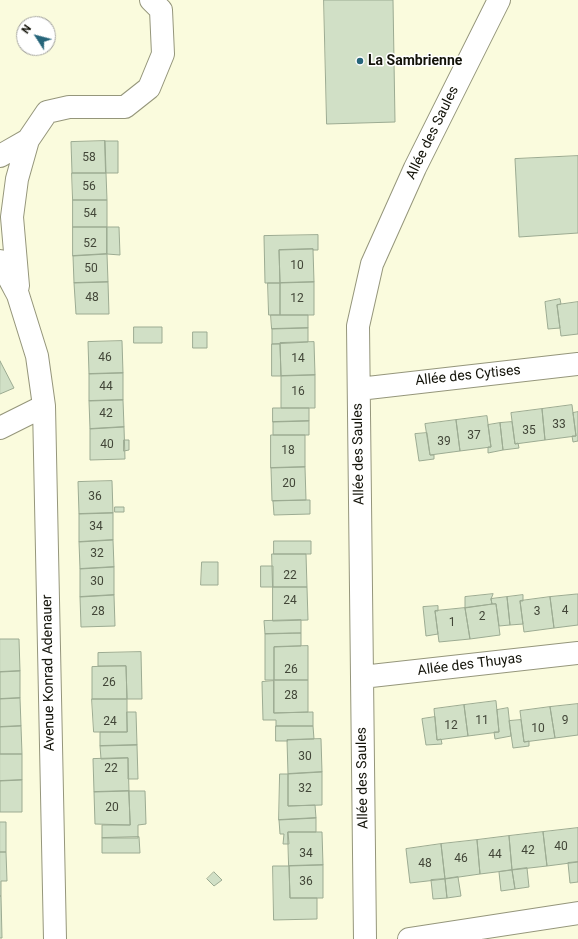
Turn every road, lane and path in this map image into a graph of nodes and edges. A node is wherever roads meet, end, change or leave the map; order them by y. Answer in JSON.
{"nodes":[{"id":1,"x":151,"y":0,"type":"edge"},
{"id":2,"x":499,"y":0,"type":"edge"},
{"id":3,"x":28,"y":140,"type":"junction"},
{"id":4,"x":0,"y":156,"type":"edge"},
{"id":5,"x":0,"y":261,"type":"edge"},
{"id":6,"x":18,"y":295,"type":"junction"},
{"id":7,"x":578,"y":364,"type":"edge"},
{"id":8,"x":359,"y":389,"type":"junction"},
{"id":9,"x":44,"y":406,"type":"junction"},
{"id":10,"x":0,"y":428,"type":"edge"},
{"id":11,"x":578,"y":653,"type":"edge"},
{"id":12,"x":362,"y":678,"type":"junction"},
{"id":13,"x":578,"y":913,"type":"edge"},
{"id":14,"x":55,"y":939,"type":"edge"},
{"id":15,"x":365,"y":939,"type":"edge"},
{"id":16,"x":409,"y":939,"type":"edge"}],
"edges":[{"from":1,"to":3,"type":"street","name":"Avenue Konrad Adenauer"},
{"from":2,"to":8,"type":"street","name":"Allée des Saules"},
{"from":3,"to":4,"type":"street","name":"Avenue Konrad Adenauer"},
{"from":3,"to":6,"type":"street","name":"Avenue Konrad Adenauer"},
{"from":5,"to":6,"type":"street","name":"Avenue Konrad Adenauer"},
{"from":6,"to":9,"type":"street","name":"Avenue Konrad Adenauer"},
{"from":7,"to":8,"type":"street","name":"Allée des Cytises"},
{"from":8,"to":12,"type":"street","name":"Allée des Saules"},
{"from":9,"to":10,"type":"street"},
{"from":9,"to":14,"type":"street","name":"Avenue Konrad Adenauer"},
{"from":11,"to":12,"type":"street","name":"Allée des Thuyas"},
{"from":12,"to":15,"type":"street","name":"Allée des Saules"},
{"from":13,"to":16,"type":"street"}]}
